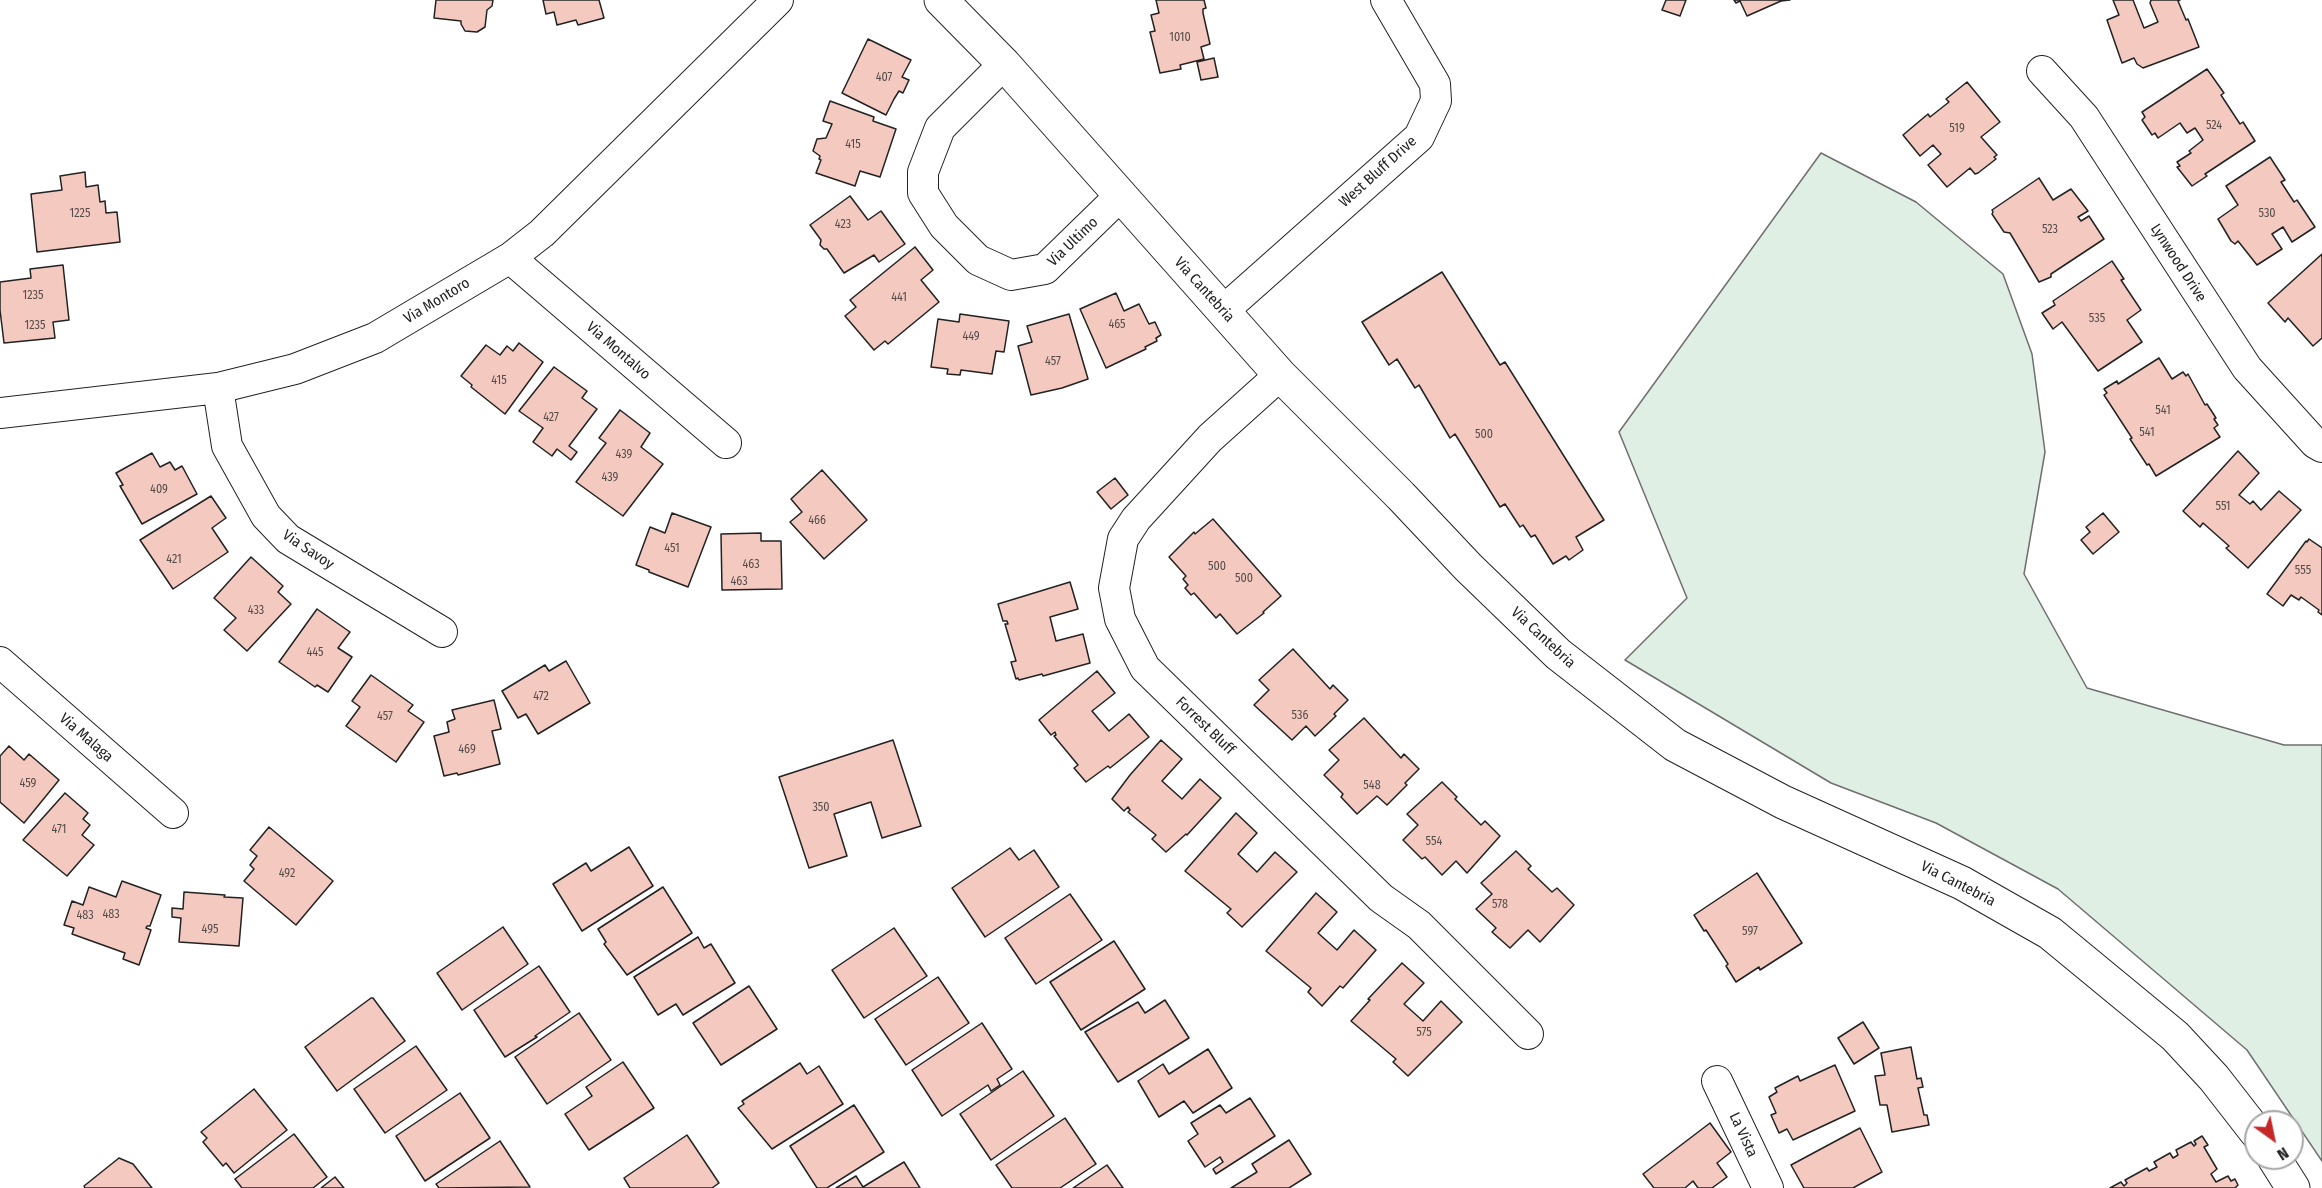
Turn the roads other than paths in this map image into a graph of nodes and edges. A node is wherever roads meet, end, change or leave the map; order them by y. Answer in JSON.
{"nodes":[{"id":1,"x":778,"y":0,"type":"edge"},
{"id":2,"x":941,"y":0,"type":"edge"},
{"id":3,"x":1386,"y":0,"type":"edge"},
{"id":4,"x":1004,"y":64,"type":"junction"},
{"id":5,"x":2043,"y":71,"type":"dead end"},
{"id":6,"x":1121,"y":195,"type":"junction"},
{"id":7,"x":510,"y":258,"type":"junction"},
{"id":8,"x":1223,"y":311,"type":"junction"},
{"id":9,"x":1280,"y":375,"type":"junction"},
{"id":10,"x":218,"y":388,"type":"junction"},
{"id":11,"x":0,"y":413,"type":"edge"},
{"id":12,"x":726,"y":444,"type":"dead end"},
{"id":13,"x":2322,"y":447,"type":"edge"},
{"id":14,"x":442,"y":632,"type":"dead end"},
{"id":15,"x":0,"y":662,"type":"edge"},
{"id":16,"x":173,"y":813,"type":"dead end"},
{"id":17,"x":1528,"y":1034,"type":"dead end"},
{"id":18,"x":1718,"y":1081,"type":"dead end"},
{"id":19,"x":2244,"y":1117,"type":"edge"},
{"id":20,"x":2282,"y":1170,"type":"edge"},
{"id":21,"x":1768,"y":1188,"type":"edge"},
{"id":22,"x":2293,"y":1188,"type":"edge"}],
"edges":[{"from":1,"to":7,"type":"street","name":"Via Montoro"},
{"from":2,"to":4,"type":"main road","name":"Via Cantebria"},
{"from":3,"to":8,"type":"street","name":"West Bluff Drive"},
{"from":4,"to":6,"type":"main road","name":"Via Cantebria"},
{"from":4,"to":6,"type":"street","name":"Via Ultimo"},
{"from":5,"to":13,"type":"street","name":"Lynwood Drive"},
{"from":6,"to":8,"type":"main road","name":"Via Cantebria"},
{"from":7,"to":10,"type":"street","name":"Via Montoro"},
{"from":7,"to":12,"type":"street","name":"Via Montalvo"},
{"from":8,"to":9,"type":"main road","name":"Via Cantebria"},
{"from":9,"to":17,"type":"street","name":"Forrest Bluff"},
{"from":9,"to":19,"type":"main road","name":"Via Cantebria"},
{"from":10,"to":11,"type":"street","name":"Via Montoro"},
{"from":10,"to":14,"type":"street","name":"Via Savoy"},
{"from":15,"to":16,"type":"street","name":"Via Malaga"},
{"from":18,"to":21,"type":"street","name":"La Vista"},
{"from":20,"to":22,"type":"main road"}]}
